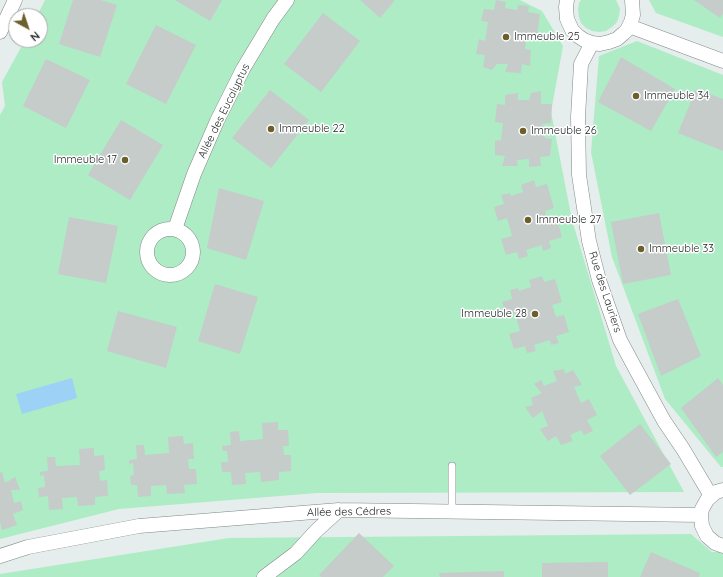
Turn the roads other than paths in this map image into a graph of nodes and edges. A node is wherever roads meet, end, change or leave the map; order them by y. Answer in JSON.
{"nodes":[{"id":1,"x":15,"y":0,"type":"edge"},
{"id":2,"x":287,"y":0,"type":"edge"},
{"id":3,"x":567,"y":0,"type":"edge"},
{"id":4,"x":632,"y":0,"type":"edge"},
{"id":5,"x":629,"y":26,"type":"junction"},
{"id":6,"x":0,"y":32,"type":"edge"},
{"id":7,"x":592,"y":43,"type":"junction"},
{"id":8,"x":723,"y":61,"type":"edge"},
{"id":9,"x":175,"y":229,"type":"dead end"},
{"id":10,"x":452,"y":466,"type":"dead end"},
{"id":11,"x":717,"y":493,"type":"edge"},
{"id":12,"x":339,"y":510,"type":"junction"},
{"id":13,"x":452,"y":512,"type":"junction"},
{"id":14,"x":701,"y":515,"type":"junction"},
{"id":15,"x":723,"y":546,"type":"edge"},
{"id":16,"x":0,"y":556,"type":"edge"},
{"id":17,"x":264,"y":577,"type":"edge"}],
"edges":[{"from":1,"to":6,"type":"street"},
{"from":2,"to":9,"type":"street","name":"Allée des Eucalyptus"},
{"from":3,"to":7,"type":"street"},
{"from":4,"to":5,"type":"street"},
{"from":5,"to":7,"type":"street"},
{"from":5,"to":8,"type":"street"},
{"from":7,"to":11,"type":"street","name":"Rue des Lauriers"},
{"from":10,"to":13,"type":"lane"},
{"from":11,"to":14,"type":"street"},
{"from":12,"to":13,"type":"street","name":"Allée des Cédres"},
{"from":12,"to":16,"type":"street","name":"Allée des Cédres"},
{"from":12,"to":17,"type":"street"},
{"from":13,"to":14,"type":"street","name":"Allée des Cédres"},
{"from":14,"to":15,"type":"street"}]}
